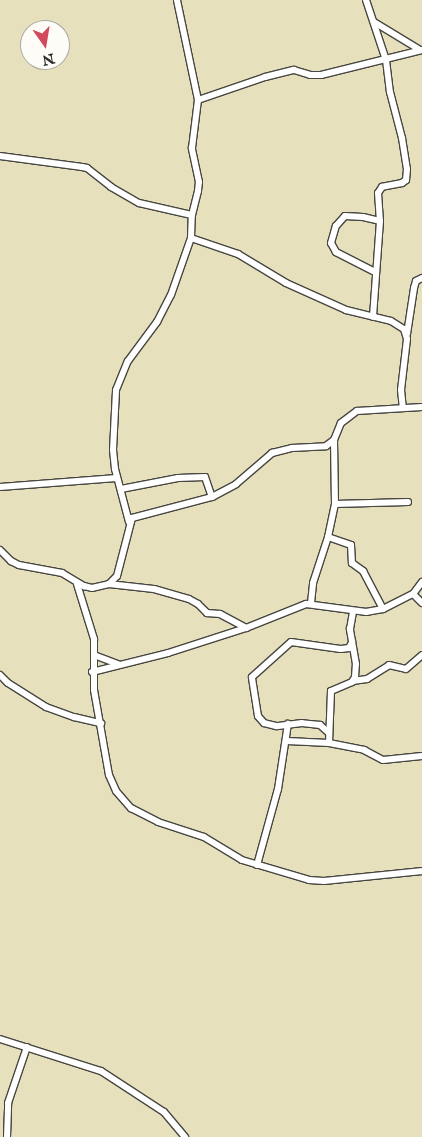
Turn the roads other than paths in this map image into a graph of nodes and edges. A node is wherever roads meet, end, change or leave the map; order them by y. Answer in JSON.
{"nodes":[{"id":1,"x":177,"y":0,"type":"edge"},
{"id":2,"x":366,"y":0,"type":"edge"},
{"id":3,"x":374,"y":22,"type":"junction"},
{"id":4,"x":421,"y":50,"type":"edge"},
{"id":5,"x":386,"y":60,"type":"junction"},
{"id":6,"x":198,"y":100,"type":"junction"},
{"id":7,"x":0,"y":156,"type":"edge"},
{"id":8,"x":192,"y":215,"type":"junction"},
{"id":9,"x":380,"y":221,"type":"junction"},
{"id":10,"x":191,"y":238,"type":"junction"},
{"id":11,"x":375,"y":272,"type":"junction"},
{"id":12,"x":422,"y":278,"type":"edge"},
{"id":13,"x":373,"y":317,"type":"junction"},
{"id":14,"x":407,"y":334,"type":"junction"},
{"id":15,"x":422,"y":407,"type":"edge"},
{"id":16,"x":403,"y":408,"type":"junction"},
{"id":17,"x":334,"y":440,"type":"junction"},
{"id":18,"x":117,"y":478,"type":"junction"},
{"id":19,"x":0,"y":487,"type":"edge"},
{"id":20,"x":121,"y":489,"type":"junction"},
{"id":21,"x":212,"y":497,"type":"junction"},
{"id":22,"x":408,"y":502,"type":"dead end"},
{"id":23,"x":335,"y":504,"type":"junction"},
{"id":24,"x":129,"y":522,"type":"junction"},
{"id":25,"x":328,"y":537,"type":"junction"},
{"id":26,"x":0,"y":550,"type":"edge"},
{"id":27,"x":422,"y":582,"type":"edge"},
{"id":28,"x":77,"y":584,"type":"junction"},
{"id":29,"x":109,"y":584,"type":"junction"},
{"id":30,"x":413,"y":594,"type":"junction"},
{"id":31,"x":422,"y":602,"type":"edge"},
{"id":32,"x":311,"y":603,"type":"junction"},
{"id":33,"x":383,"y":609,"type":"junction"},
{"id":34,"x":353,"y":612,"type":"junction"},
{"id":35,"x":246,"y":628,"type":"junction"},
{"id":36,"x":352,"y":642,"type":"junction"},
{"id":37,"x":94,"y":655,"type":"junction"},
{"id":38,"x":422,"y":655,"type":"edge"},
{"id":39,"x":119,"y":664,"type":"junction"},
{"id":40,"x":92,"y":672,"type":"junction"},
{"id":41,"x":0,"y":675,"type":"edge"},
{"id":42,"x":353,"y":681,"type":"junction"},
{"id":43,"x":101,"y":723,"type":"junction"},
{"id":44,"x":288,"y":724,"type":"junction"},
{"id":45,"x":329,"y":733,"type":"junction"},
{"id":46,"x":287,"y":741,"type":"junction"},
{"id":47,"x":329,"y":743,"type":"junction"},
{"id":48,"x":422,"y":756,"type":"edge"},
{"id":49,"x":257,"y":865,"type":"junction"},
{"id":50,"x":422,"y":871,"type":"edge"},
{"id":51,"x":0,"y":1039,"type":"edge"},
{"id":52,"x":27,"y":1047,"type":"junction"},
{"id":53,"x":7,"y":1137,"type":"edge"},
{"id":54,"x":185,"y":1137,"type":"edge"}],
"edges":[{"from":1,"to":6,"type":"street"},
{"from":2,"to":3,"type":"street"},
{"from":3,"to":4,"type":"street"},
{"from":3,"to":5,"type":"street"},
{"from":4,"to":5,"type":"street"},
{"from":5,"to":6,"type":"street"},
{"from":5,"to":9,"type":"street"},
{"from":6,"to":8,"type":"street"},
{"from":7,"to":8,"type":"street"},
{"from":8,"to":10,"type":"street"},
{"from":9,"to":11,"type":"street"},
{"from":9,"to":11,"type":"street"},
{"from":10,"to":13,"type":"street"},
{"from":10,"to":18,"type":"street"},
{"from":11,"to":13,"type":"street"},
{"from":12,"to":14,"type":"street"},
{"from":13,"to":14,"type":"street"},
{"from":14,"to":16,"type":"street"},
{"from":15,"to":16,"type":"street"},
{"from":16,"to":17,"type":"street"},
{"from":17,"to":21,"type":"street"},
{"from":17,"to":23,"type":"street"},
{"from":18,"to":19,"type":"street"},
{"from":18,"to":20,"type":"street"},
{"from":20,"to":21,"type":"street"},
{"from":20,"to":24,"type":"street"},
{"from":21,"to":24,"type":"street"},
{"from":22,"to":23,"type":"street"},
{"from":23,"to":25,"type":"street"},
{"from":24,"to":29,"type":"street"},
{"from":25,"to":32,"type":"street"},
{"from":25,"to":33,"type":"street"},
{"from":26,"to":28,"type":"street"},
{"from":27,"to":30,"type":"street"},
{"from":28,"to":29,"type":"street"},
{"from":28,"to":37,"type":"street"},
{"from":29,"to":35,"type":"street"},
{"from":30,"to":31,"type":"street"},
{"from":30,"to":33,"type":"street"},
{"from":32,"to":34,"type":"street"},
{"from":32,"to":35,"type":"street"},
{"from":33,"to":34,"type":"street"},
{"from":34,"to":36,"type":"street"},
{"from":35,"to":39,"type":"street"},
{"from":36,"to":42,"type":"street"},
{"from":36,"to":44,"type":"street"},
{"from":37,"to":39,"type":"street"},
{"from":37,"to":40,"type":"street"},
{"from":38,"to":42,"type":"street"},
{"from":39,"to":40,"type":"street"},
{"from":40,"to":43,"type":"street"},
{"from":41,"to":43,"type":"street"},
{"from":42,"to":45,"type":"street"},
{"from":43,"to":49,"type":"street"},
{"from":44,"to":45,"type":"street"},
{"from":44,"to":46,"type":"street"},
{"from":45,"to":47,"type":"street"},
{"from":46,"to":47,"type":"street"},
{"from":46,"to":49,"type":"street"},
{"from":47,"to":48,"type":"street"},
{"from":49,"to":50,"type":"street"},
{"from":51,"to":52,"type":"street"},
{"from":52,"to":53,"type":"street"},
{"from":52,"to":54,"type":"street"}]}
